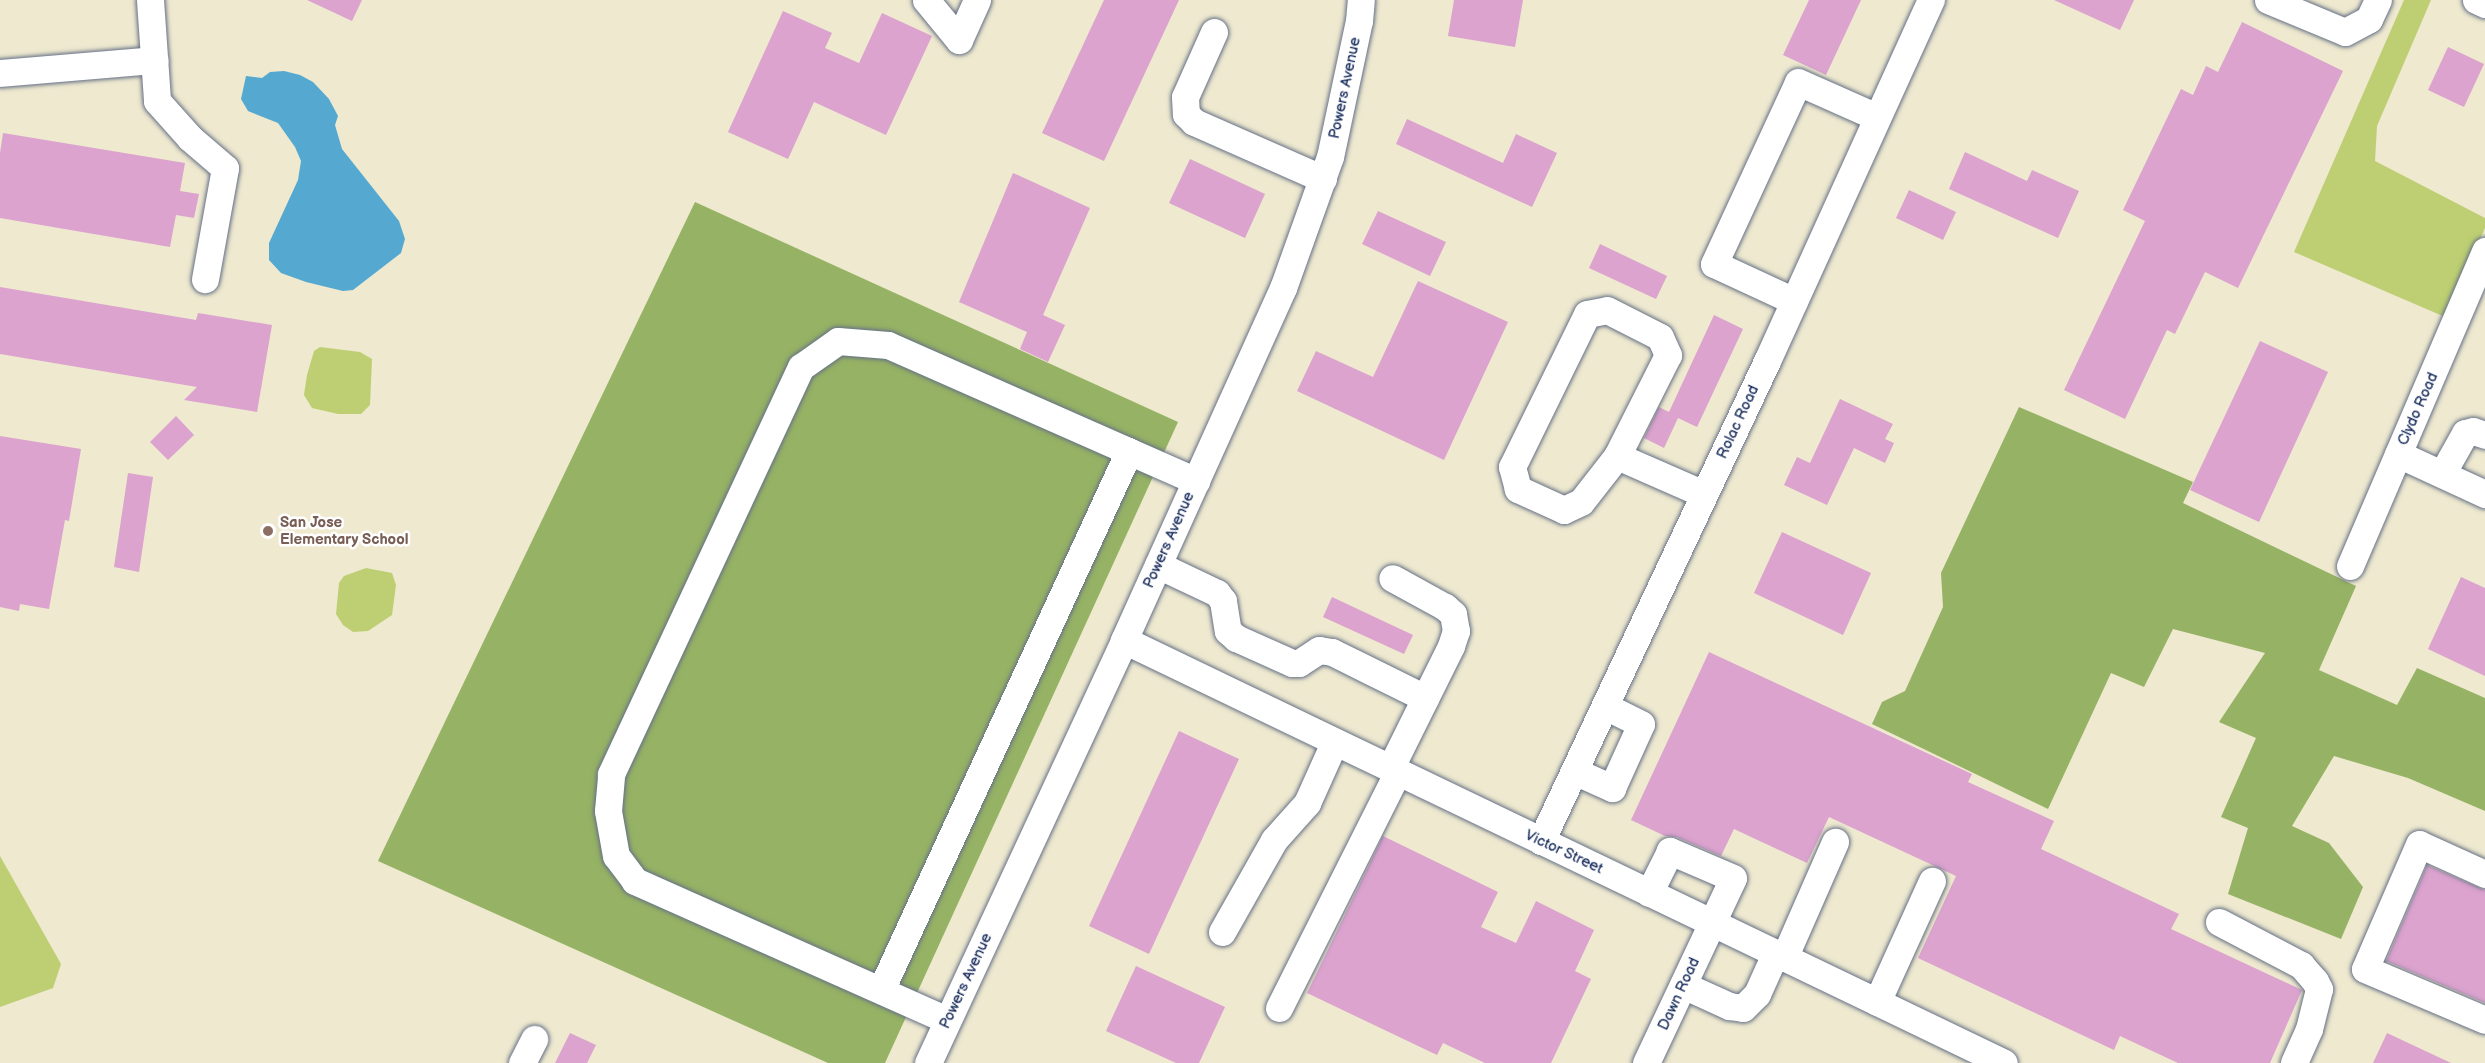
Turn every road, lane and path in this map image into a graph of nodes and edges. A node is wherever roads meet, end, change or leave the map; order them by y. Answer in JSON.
{"nodes":[{"id":1,"x":150,"y":0,"type":"edge"},
{"id":2,"x":926,"y":0,"type":"edge"},
{"id":3,"x":977,"y":0,"type":"edge"},
{"id":4,"x":1361,"y":0,"type":"edge"},
{"id":5,"x":1931,"y":0,"type":"edge"},
{"id":6,"x":2268,"y":0,"type":"edge"},
{"id":7,"x":2378,"y":0,"type":"edge"},
{"id":8,"x":2476,"y":0,"type":"edge"},
{"id":9,"x":2485,"y":4,"type":"edge"},
{"id":10,"x":1214,"y":32,"type":"dead end"},
{"id":11,"x":154,"y":60,"type":"junction"},
{"id":12,"x":0,"y":73,"type":"edge"},
{"id":13,"x":1877,"y":117,"type":"junction"},
{"id":14,"x":1323,"y":179,"type":"junction"},
{"id":15,"x":2485,"y":251,"type":"edge"},
{"id":16,"x":205,"y":279,"type":"dead end"},
{"id":17,"x":1794,"y":301,"type":"junction"},
{"id":18,"x":2485,"y":435,"type":"edge"},
{"id":19,"x":1129,"y":451,"type":"junction"},
{"id":20,"x":2398,"y":454,"type":"junction"},
{"id":21,"x":1617,"y":456,"type":"junction"},
{"id":22,"x":2442,"y":474,"type":"junction"},
{"id":23,"x":1196,"y":481,"type":"junction"},
{"id":24,"x":1704,"y":494,"type":"junction"},
{"id":25,"x":2485,"y":494,"type":"edge"},
{"id":26,"x":1158,"y":565,"type":"junction"},
{"id":27,"x":2350,"y":566,"type":"dead end"},
{"id":28,"x":1392,"y":578,"type":"dead end"},
{"id":29,"x":1124,"y":640,"type":"junction"},
{"id":30,"x":1425,"y":698,"type":"junction"},
{"id":31,"x":1605,"y":706,"type":"junction"},
{"id":32,"x":1334,"y":743,"type":"junction"},
{"id":33,"x":1394,"y":771,"type":"junction"},
{"id":34,"x":1574,"y":771,"type":"junction"},
{"id":35,"x":1541,"y":842,"type":"junction"},
{"id":36,"x":1835,"y":842,"type":"dead end"},
{"id":37,"x":2485,"y":874,"type":"edge"},
{"id":38,"x":1932,"y":881,"type":"dead end"},
{"id":39,"x":1649,"y":893,"type":"junction"},
{"id":40,"x":2218,"y":921,"type":"dead end"},
{"id":41,"x":1712,"y":924,"type":"junction"},
{"id":42,"x":1222,"y":932,"type":"dead end"},
{"id":43,"x":1779,"y":956,"type":"junction"},
{"id":44,"x":1683,"y":985,"type":"junction"},
{"id":45,"x":881,"y":990,"type":"junction"},
{"id":46,"x":1877,"y":1002,"type":"junction"},
{"id":47,"x":1279,"y":1008,"type":"dead end"},
{"id":48,"x":948,"y":1020,"type":"junction"},
{"id":49,"x":2485,"y":1020,"type":"edge"},
{"id":50,"x":534,"y":1039,"type":"dead end"},
{"id":51,"x":522,"y":1063,"type":"edge"},
{"id":52,"x":928,"y":1063,"type":"edge"},
{"id":53,"x":1646,"y":1063,"type":"edge"},
{"id":54,"x":2004,"y":1063,"type":"edge"},
{"id":55,"x":2294,"y":1063,"type":"edge"}],
"edges":[{"from":1,"to":11,"type":"street"},
{"from":2,"to":3,"type":"street"},
{"from":4,"to":14,"type":"street","name":"Powers Avenue"},
{"from":5,"to":13,"type":"street","name":"Rolac Road"},
{"from":6,"to":7,"type":"street"},
{"from":8,"to":9,"type":"street"},
{"from":10,"to":14,"type":"street"},
{"from":11,"to":12,"type":"street"},
{"from":11,"to":16,"type":"street"},
{"from":13,"to":17,"type":"street","name":"Rolac Road"},
{"from":13,"to":17,"type":"street"},
{"from":14,"to":23,"type":"street","name":"Powers Avenue"},
{"from":15,"to":20,"type":"street","name":"Clydo Road"},
{"from":17,"to":24,"type":"street","name":"Rolac Road"},
{"from":18,"to":22,"type":"street"},
{"from":19,"to":23,"type":"street"},
{"from":19,"to":45,"type":"street"},
{"from":19,"to":45,"type":"street"},
{"from":20,"to":22,"type":"street"},
{"from":20,"to":27,"type":"street","name":"Clydo Road"},
{"from":21,"to":21,"type":"street"},
{"from":21,"to":24,"type":"street"},
{"from":22,"to":25,"type":"street"},
{"from":23,"to":26,"type":"street","name":"Powers Avenue"},
{"from":24,"to":31,"type":"street","name":"Rolac Road"},
{"from":26,"to":29,"type":"street","name":"Powers Avenue"},
{"from":26,"to":30,"type":"street"},
{"from":28,"to":30,"type":"street"},
{"from":29,"to":32,"type":"street","name":"Victor Street"},
{"from":29,"to":48,"type":"street","name":"Powers Avenue"},
{"from":30,"to":33,"type":"street"},
{"from":31,"to":34,"type":"street","name":"Rolac Road"},
{"from":31,"to":34,"type":"street"},
{"from":32,"to":33,"type":"street","name":"Victor Street"},
{"from":32,"to":42,"type":"street"},
{"from":33,"to":35,"type":"street","name":"Victor Street"},
{"from":33,"to":47,"type":"street"},
{"from":34,"to":35,"type":"street","name":"Rolac Road"},
{"from":35,"to":39,"type":"street","name":"Victor Street"},
{"from":36,"to":43,"type":"street"},
{"from":37,"to":49,"type":"street"},
{"from":38,"to":46,"type":"street"},
{"from":39,"to":41,"type":"street","name":"Victor Street"},
{"from":39,"to":41,"type":"street","name":"Dawn Road"},
{"from":40,"to":55,"type":"street"},
{"from":41,"to":43,"type":"street","name":"Victor Street"},
{"from":41,"to":44,"type":"street","name":"Dawn Road"},
{"from":43,"to":44,"type":"street"},
{"from":43,"to":46,"type":"street","name":"Victor Street"},
{"from":44,"to":53,"type":"street","name":"Dawn Road"},
{"from":45,"to":48,"type":"street"},
{"from":46,"to":54,"type":"street","name":"Victor Street"},
{"from":48,"to":52,"type":"street","name":"Powers Avenue"},
{"from":50,"to":51,"type":"street"}]}
